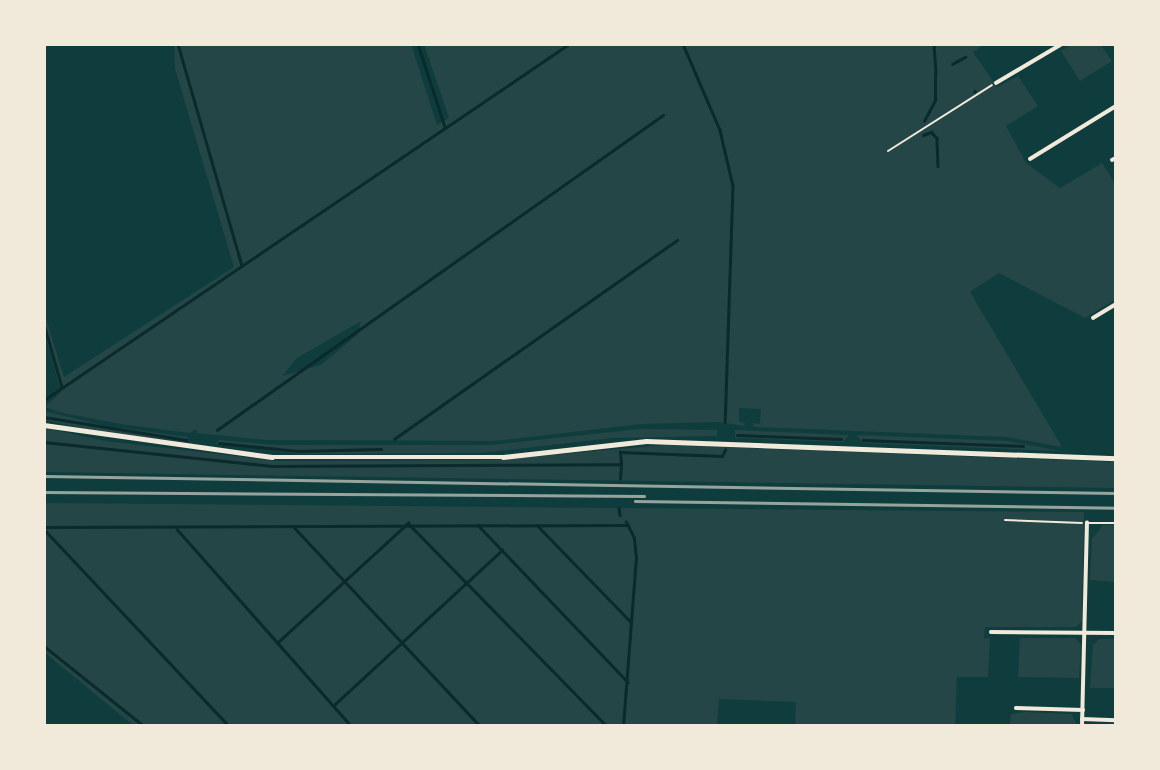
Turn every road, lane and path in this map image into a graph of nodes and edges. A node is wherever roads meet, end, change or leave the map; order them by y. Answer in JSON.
{"nodes":[{"id":1,"x":1062,"y":44,"type":"edge"},
{"id":2,"x":996,"y":83,"type":"joint"},
{"id":3,"x":1116,"y":106,"type":"edge"},
{"id":4,"x":888,"y":151,"type":"dead end"},
{"id":5,"x":1030,"y":159,"type":"dead end"},
{"id":6,"x":1116,"y":304,"type":"edge"},
{"id":7,"x":1093,"y":318,"type":"dead end"},
{"id":8,"x":44,"y":425,"type":"edge"},
{"id":9,"x":1116,"y":458,"type":"edge"},
{"id":10,"x":1005,"y":520,"type":"dead end"},
{"id":11,"x":1087,"y":523,"type":"junction"},
{"id":12,"x":1116,"y":523,"type":"edge"},
{"id":13,"x":991,"y":632,"type":"dead end"},
{"id":14,"x":1086,"y":633,"type":"junction"},
{"id":15,"x":1116,"y":634,"type":"edge"},
{"id":16,"x":1016,"y":708,"type":"dead end"},
{"id":17,"x":1083,"y":710,"type":"junction"},
{"id":18,"x":1082,"y":719,"type":"junction"},
{"id":19,"x":1116,"y":720,"type":"edge"},
{"id":20,"x":1082,"y":726,"type":"edge"}],
"edges":[{"from":1,"to":2,"type":"street"},
{"from":2,"to":4,"type":"path"},
{"from":3,"to":5,"type":"street"},
{"from":6,"to":7,"type":"street"},
{"from":8,"to":9,"type":"street"},
{"from":10,"to":11,"type":"path"},
{"from":11,"to":12,"type":"lane"},
{"from":11,"to":14,"type":"street"},
{"from":13,"to":14,"type":"street"},
{"from":14,"to":15,"type":"street"},
{"from":14,"to":17,"type":"street"},
{"from":16,"to":17,"type":"street"},
{"from":17,"to":18,"type":"street"},
{"from":18,"to":19,"type":"street"},
{"from":18,"to":20,"type":"street"}]}
